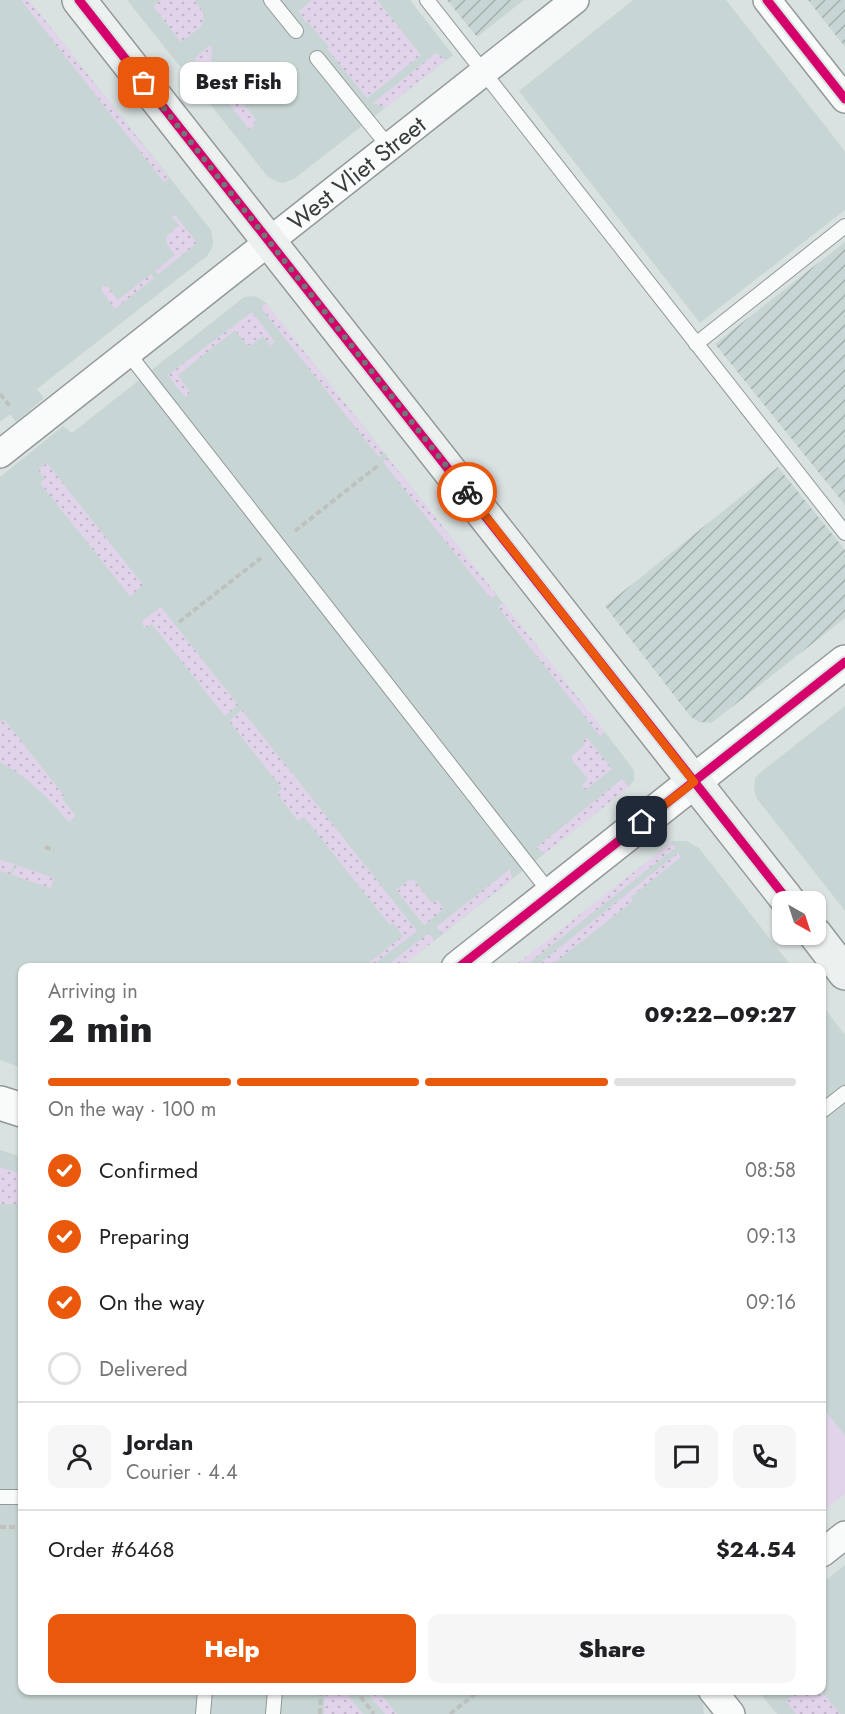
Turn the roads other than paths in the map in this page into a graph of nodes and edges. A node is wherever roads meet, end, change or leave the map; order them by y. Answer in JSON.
{"nodes":[{"id":1,"x":79,"y":0,"type":"edge"},
{"id":2,"x":271,"y":0,"type":"edge"},
{"id":3,"x":427,"y":0,"type":"edge"},
{"id":4,"x":575,"y":0,"type":"edge"},
{"id":5,"x":767,"y":0,"type":"edge"},
{"id":6,"x":296,"y":31,"type":"dead end"},
{"id":7,"x":317,"y":58,"type":"dead end"},
{"id":8,"x":484,"y":72,"type":"junction"},
{"id":9,"x":845,"y":99,"type":"edge"},
{"id":10,"x":388,"y":147,"type":"junction"},
{"id":11,"x":845,"y":226,"type":"edge"},
{"id":12,"x":269,"y":241,"type":"junction"},
{"id":13,"x":696,"y":344,"type":"junction"},
{"id":14,"x":128,"y":352,"type":"junction"},
{"id":15,"x":0,"y":454,"type":"edge"},
{"id":16,"x":845,"y":532,"type":"edge"},
{"id":17,"x":845,"y":662,"type":"edge"},
{"id":18,"x":694,"y":782,"type":"junction"},
{"id":19,"x":780,"y":891,"type":"edge"},
{"id":20,"x":551,"y":894,"type":"junction"},
{"id":21,"x":823,"y":945,"type":"edge"},
{"id":22,"x":464,"y":963,"type":"edge"},
{"id":23,"x":845,"y":973,"type":"edge"},
{"id":24,"x":845,"y":1093,"type":"edge"},
{"id":25,"x":0,"y":1103,"type":"edge"},
{"id":26,"x":826,"y":1108,"type":"edge"},
{"id":27,"x":18,"y":1109,"type":"edge"},
{"id":28,"x":0,"y":1497,"type":"edge"},
{"id":29,"x":18,"y":1497,"type":"edge"},
{"id":30,"x":845,"y":1535,"type":"edge"},
{"id":31,"x":826,"y":1550,"type":"edge"},
{"id":32,"x":205,"y":1695,"type":"edge"},
{"id":33,"x":275,"y":1695,"type":"edge"},
{"id":34,"x":716,"y":1695,"type":"edge"},
{"id":35,"x":203,"y":1714,"type":"edge"},
{"id":36,"x":273,"y":1714,"type":"edge"},
{"id":37,"x":731,"y":1714,"type":"edge"}],
"edges":[{"from":1,"to":12,"type":"main road"},
{"from":2,"to":6,"type":"lane"},
{"from":3,"to":8,"type":"lane"},
{"from":4,"to":8,"type":"street","name":"West Vliet Street"},
{"from":5,"to":9,"type":"street"},
{"from":7,"to":10,"type":"lane"},
{"from":8,"to":10,"type":"street","name":"West Vliet Street"},
{"from":8,"to":13,"type":"lane"},
{"from":10,"to":12,"type":"street","name":"West Vliet Street"},
{"from":11,"to":13,"type":"lane"},
{"from":12,"to":14,"type":"street","name":"West Vliet Street"},
{"from":12,"to":18,"type":"main road"},
{"from":13,"to":16,"type":"lane"},
{"from":14,"to":15,"type":"street","name":"West Vliet Street"},
{"from":14,"to":20,"type":"lane"},
{"from":17,"to":18,"type":"street"},
{"from":18,"to":19,"type":"main road"},
{"from":18,"to":20,"type":"street"},
{"from":20,"to":22,"type":"street"},
{"from":21,"to":23,"type":"main road"},
{"from":24,"to":26,"type":"lane"},
{"from":25,"to":27,"type":"street"},
{"from":28,"to":29,"type":"lane"},
{"from":30,"to":31,"type":"street"},
{"from":32,"to":35,"type":"lane"},
{"from":33,"to":36,"type":"lane"},
{"from":34,"to":37,"type":"street"}]}
